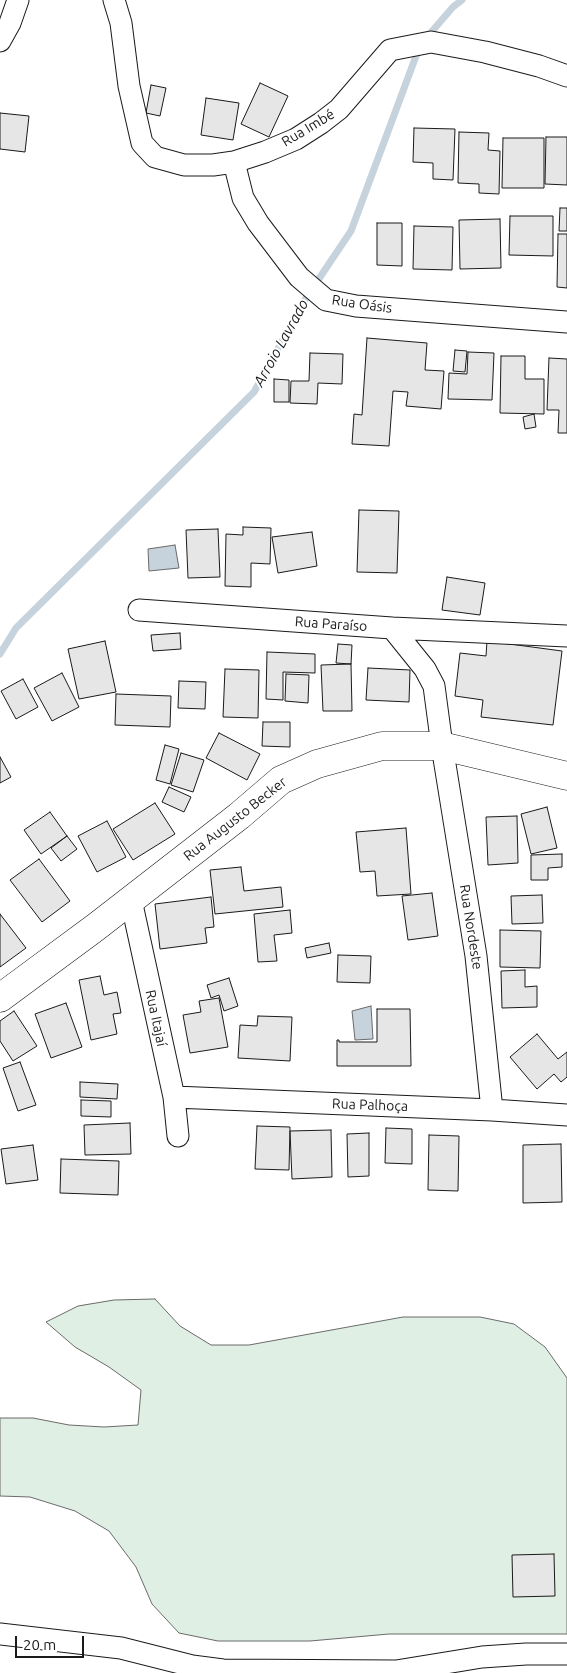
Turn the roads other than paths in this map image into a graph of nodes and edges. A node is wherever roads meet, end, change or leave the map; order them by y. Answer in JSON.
{"nodes":[{"id":1,"x":18,"y":0,"type":"edge"},
{"id":2,"x":114,"y":0,"type":"edge"},
{"id":3,"x":0,"y":41,"type":"edge"},
{"id":4,"x":567,"y":76,"type":"edge"},
{"id":5,"x":234,"y":162,"type":"junction"},
{"id":6,"x":567,"y":322,"type":"edge"},
{"id":7,"x":139,"y":610,"type":"dead end"},
{"id":8,"x":392,"y":628,"type":"junction"},
{"id":9,"x":567,"y":636,"type":"edge"},
{"id":10,"x":442,"y":746,"type":"junction"},
{"id":11,"x":567,"y":776,"type":"edge"},
{"id":12,"x":131,"y":900,"type":"junction"},
{"id":13,"x":0,"y":998,"type":"edge"},
{"id":14,"x":174,"y":1097,"type":"junction"},
{"id":15,"x":492,"y":1110,"type":"junction"},
{"id":16,"x":567,"y":1115,"type":"edge"},
{"id":17,"x":178,"y":1136,"type":"dead end"},
{"id":18,"x":0,"y":1634,"type":"edge"},
{"id":19,"x":567,"y":1654,"type":"edge"},
{"id":20,"x":355,"y":1672,"type":"edge"}],
"edges":[{"from":1,"to":3,"type":"street"},
{"from":2,"to":5,"type":"street","name":"Rua Imbé"},
{"from":4,"to":5,"type":"street","name":"Rua Imbé"},
{"from":5,"to":6,"type":"street","name":"Rua Oásis"},
{"from":7,"to":8,"type":"street","name":"Rua Paraíso"},
{"from":8,"to":9,"type":"street","name":"Rua Paraíso"},
{"from":8,"to":10,"type":"street"},
{"from":10,"to":11,"type":"main road","name":"Rua Augusto Becker"},
{"from":10,"to":12,"type":"main road","name":"Rua Augusto Becker"},
{"from":10,"to":15,"type":"street","name":"Rua Nordeste"},
{"from":12,"to":13,"type":"main road","name":"Rua Augusto Becker"},
{"from":12,"to":14,"type":"street","name":"Rua Itajaí"},
{"from":14,"to":15,"type":"street","name":"Rua Palhoça"},
{"from":14,"to":17,"type":"street","name":"Rua Itajaí"},
{"from":15,"to":16,"type":"street","name":"Rua Palhoça"},
{"from":18,"to":20,"type":"street"},
{"from":19,"to":20,"type":"street"}]}
